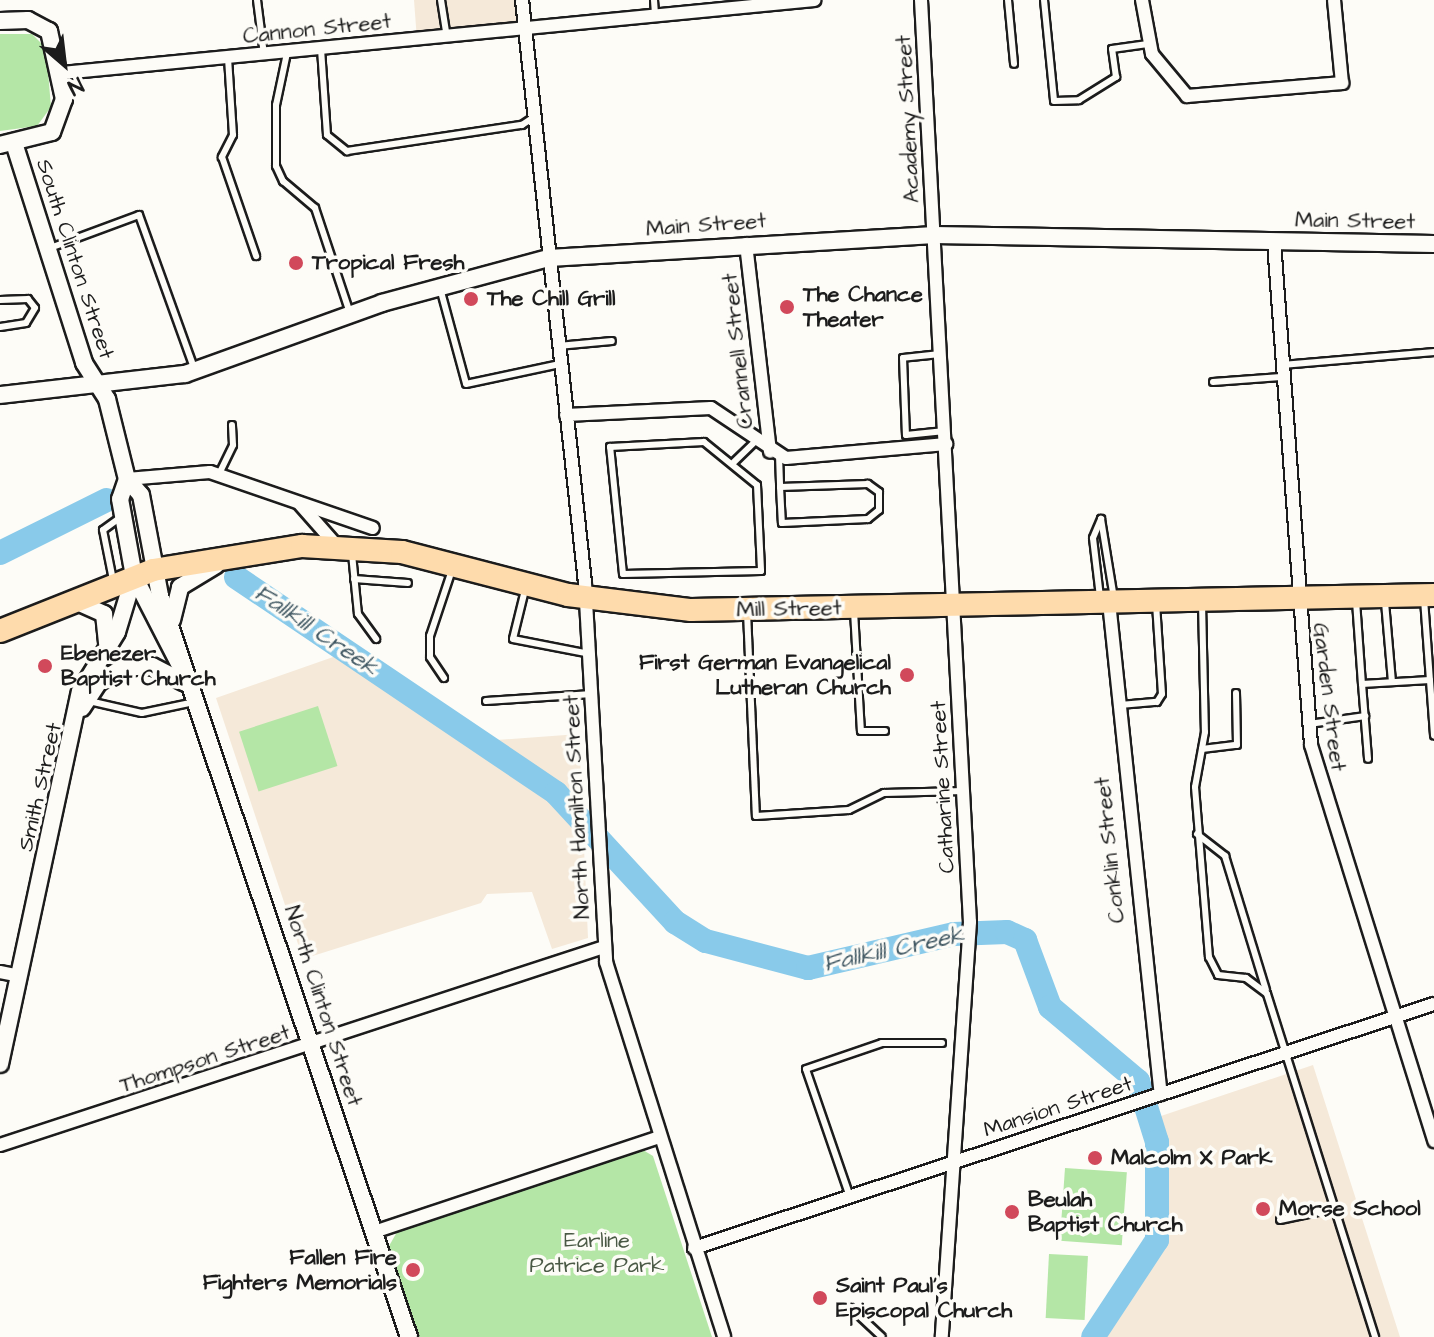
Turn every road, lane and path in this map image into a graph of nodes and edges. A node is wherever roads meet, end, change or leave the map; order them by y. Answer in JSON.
{"nodes":[{"id":1,"x":257,"y":0,"type":"edge"},
{"id":2,"x":441,"y":0,"type":"edge"},
{"id":3,"x":522,"y":0,"type":"edge"},
{"id":4,"x":654,"y":0,"type":"edge"},
{"id":5,"x":814,"y":0,"type":"edge"},
{"id":6,"x":921,"y":0,"type":"edge"},
{"id":7,"x":1008,"y":0,"type":"edge"},
{"id":8,"x":1044,"y":0,"type":"edge"},
{"id":9,"x":1142,"y":0,"type":"edge"},
{"id":10,"x":1334,"y":0,"type":"edge"},
{"id":11,"x":655,"y":15,"type":"junction"},
{"id":12,"x":0,"y":21,"type":"edge"},
{"id":13,"x":525,"y":29,"type":"junction"},
{"id":14,"x":447,"y":37,"type":"junction"},
{"id":15,"x":1148,"y":44,"type":"junction"},
{"id":16,"x":321,"y":49,"type":"junction"},
{"id":17,"x":287,"y":53,"type":"junction"},
{"id":18,"x":264,"y":55,"type":"junction"},
{"id":19,"x":228,"y":58,"type":"junction"},
{"id":20,"x":1014,"y":64,"type":"dead end"},
{"id":21,"x":62,"y":73,"type":"junction"},
{"id":22,"x":539,"y":114,"type":"junction"},
{"id":23,"x":7,"y":144,"type":"edge"},
{"id":24,"x":934,"y":235,"type":"junction"},
{"id":25,"x":1274,"y":242,"type":"junction"},
{"id":26,"x":746,"y":244,"type":"junction"},
{"id":27,"x":1434,"y":244,"type":"edge"},
{"id":28,"x":49,"y":248,"type":"junction"},
{"id":29,"x":256,"y":256,"type":"dead end"},
{"id":30,"x":549,"y":258,"type":"junction"},
{"id":31,"x":439,"y":285,"type":"junction"},
{"id":32,"x":0,"y":300,"type":"edge"},
{"id":33,"x":351,"y":315,"type":"junction"},
{"id":34,"x":0,"y":327,"type":"edge"},
{"id":35,"x":612,"y":341,"type":"dead end"},
{"id":36,"x":558,"y":346,"type":"junction"},
{"id":37,"x":1434,"y":352,"type":"edge"},
{"id":38,"x":941,"y":354,"type":"junction"},
{"id":39,"x":560,"y":364,"type":"junction"},
{"id":40,"x":196,"y":371,"type":"junction"},
{"id":41,"x":1280,"y":371,"type":"junction"},
{"id":42,"x":1213,"y":382,"type":"dead end"},
{"id":43,"x":98,"y":386,"type":"junction"},
{"id":44,"x":0,"y":395,"type":"edge"},
{"id":45,"x":566,"y":415,"type":"junction"},
{"id":46,"x":232,"y":425,"type":"dead end"},
{"id":47,"x":945,"y":438,"type":"junction"},
{"id":48,"x":756,"y":441,"type":"junction"},
{"id":49,"x":774,"y":454,"type":"junction"},
{"id":50,"x":734,"y":462,"type":"junction"},
{"id":51,"x":219,"y":474,"type":"junction"},
{"id":52,"x":127,"y":479,"type":"junction"},
{"id":53,"x":780,"y":487,"type":"junction"},
{"id":54,"x":293,"y":499,"type":"junction"},
{"id":55,"x":373,"y":528,"type":"dead end"},
{"id":56,"x":346,"y":546,"type":"junction"},
{"id":57,"x":251,"y":550,"type":"junction"},
{"id":58,"x":455,"y":563,"type":"junction"},
{"id":59,"x":134,"y":576,"type":"junction"},
{"id":60,"x":354,"y":579,"type":"junction"},
{"id":61,"x":408,"y":583,"type":"dead end"},
{"id":62,"x":527,"y":584,"type":"junction"},
{"id":63,"x":1385,"y":596,"type":"junction"},
{"id":64,"x":1429,"y":596,"type":"edge"},
{"id":65,"x":1355,"y":597,"type":"junction"},
{"id":66,"x":1297,"y":598,"type":"junction"},
{"id":67,"x":586,"y":599,"type":"junction"},
{"id":68,"x":1202,"y":600,"type":"junction"},
{"id":69,"x":71,"y":601,"type":"junction"},
{"id":70,"x":1156,"y":601,"type":"junction"},
{"id":71,"x":1108,"y":602,"type":"junction"},
{"id":72,"x":954,"y":605,"type":"junction"},
{"id":73,"x":854,"y":607,"type":"junction"},
{"id":74,"x":746,"y":610,"type":"junction"},
{"id":75,"x":0,"y":631,"type":"edge"},
{"id":76,"x":174,"y":633,"type":"junction"},
{"id":77,"x":376,"y":639,"type":"dead end"},
{"id":78,"x":103,"y":653,"type":"junction"},
{"id":79,"x":590,"y":654,"type":"junction"},
{"id":80,"x":444,"y":678,"type":"dead end"},
{"id":81,"x":1430,"y":680,"type":"junction"},
{"id":82,"x":1392,"y":682,"type":"junction"},
{"id":83,"x":1362,"y":684,"type":"junction"},
{"id":84,"x":1236,"y":693,"type":"dead end"},
{"id":85,"x":592,"y":694,"type":"junction"},
{"id":86,"x":195,"y":695,"type":"junction"},
{"id":87,"x":85,"y":700,"type":"junction"},
{"id":88,"x":486,"y":701,"type":"dead end"},
{"id":89,"x":1116,"y":705,"type":"junction"},
{"id":90,"x":1365,"y":716,"type":"junction"},
{"id":91,"x":79,"y":717,"type":"junction"},
{"id":92,"x":1309,"y":724,"type":"junction"},
{"id":93,"x":885,"y":731,"type":"dead end"},
{"id":94,"x":1434,"y":736,"type":"edge"},
{"id":95,"x":1202,"y":749,"type":"junction"},
{"id":96,"x":1368,"y":759,"type":"dead end"},
{"id":97,"x":964,"y":791,"type":"junction"},
{"id":98,"x":1197,"y":834,"type":"junction"},
{"id":99,"x":604,"y":947,"type":"junction"},
{"id":100,"x":0,"y":972,"type":"edge"},
{"id":101,"x":20,"y":976,"type":"junction"},
{"id":102,"x":1267,"y":994,"type":"junction"},
{"id":103,"x":1434,"y":1004,"type":"edge"},
{"id":104,"x":1396,"y":1016,"type":"junction"},
{"id":105,"x":942,"y":1043,"type":"dead end"},
{"id":106,"x":313,"y":1045,"type":"junction"},
{"id":107,"x":1286,"y":1053,"type":"junction"},
{"id":108,"x":0,"y":1064,"type":"edge"},
{"id":109,"x":1158,"y":1095,"type":"junction"},
{"id":110,"x":659,"y":1137,"type":"junction"},
{"id":111,"x":1434,"y":1141,"type":"edge"},
{"id":112,"x":0,"y":1145,"type":"edge"},
{"id":113,"x":954,"y":1162,"type":"junction"},
{"id":114,"x":850,"y":1197,"type":"junction"},
{"id":115,"x":1332,"y":1209,"type":"junction"},
{"id":116,"x":1280,"y":1220,"type":"dead end"},
{"id":117,"x":374,"y":1232,"type":"junction"},
{"id":118,"x":694,"y":1248,"type":"junction"},
{"id":119,"x":851,"y":1308,"type":"dead end"},
{"id":120,"x":409,"y":1337,"type":"edge"},
{"id":121,"x":724,"y":1337,"type":"edge"},
{"id":122,"x":882,"y":1337,"type":"edge"},
{"id":123,"x":942,"y":1337,"type":"edge"},
{"id":124,"x":1375,"y":1337,"type":"edge"}],
"edges":[{"from":1,"to":18,"type":"lane"},
{"from":2,"to":14,"type":"lane"},
{"from":3,"to":13,"type":"street","name":"North Hamilton Street"},
{"from":4,"to":11,"type":"lane"},
{"from":5,"to":11,"type":"street","name":"Cannon Street"},
{"from":6,"to":24,"type":"street","name":"Academy Street"},
{"from":7,"to":20,"type":"lane"},
{"from":8,"to":15,"type":"lane"},
{"from":9,"to":15,"type":"street"},
{"from":10,"to":15,"type":"street"},
{"from":11,"to":13,"type":"street","name":"Cannon Street"},
{"from":12,"to":21,"type":"street"},
{"from":13,"to":14,"type":"street","name":"Cannon Street"},
{"from":13,"to":22,"type":"street","name":"North Hamilton Street"},
{"from":14,"to":16,"type":"street","name":"Cannon Street"},
{"from":16,"to":17,"type":"street","name":"Cannon Street"},
{"from":16,"to":22,"type":"lane"},
{"from":17,"to":18,"type":"street","name":"Cannon Street"},
{"from":17,"to":33,"type":"lane"},
{"from":18,"to":19,"type":"street","name":"Cannon Street"},
{"from":19,"to":21,"type":"street","name":"Cannon Street"},
{"from":19,"to":29,"type":"lane"},
{"from":21,"to":23,"type":"street"},
{"from":22,"to":30,"type":"street","name":"North Hamilton Street"},
{"from":23,"to":28,"type":"street","name":"South Clinton Street"},
{"from":24,"to":25,"type":"street","name":"Main Street"},
{"from":24,"to":26,"type":"street","name":"Main Street"},
{"from":24,"to":38,"type":"street","name":"Catharine Street"},
{"from":25,"to":27,"type":"street","name":"Main Street"},
{"from":25,"to":41,"type":"street","name":"Garden Street"},
{"from":26,"to":30,"type":"street","name":"Main Street"},
{"from":26,"to":49,"type":"street","name":"Crannell Street"},
{"from":28,"to":40,"type":"lane"},
{"from":28,"to":43,"type":"street","name":"South Clinton Street"},
{"from":30,"to":31,"type":"street","name":"Main Street"},
{"from":30,"to":36,"type":"street","name":"North Hamilton Street"},
{"from":31,"to":33,"type":"street","name":"Main Street"},
{"from":31,"to":39,"type":"lane"},
{"from":32,"to":34,"type":"lane"},
{"from":33,"to":40,"type":"street","name":"Main Street"},
{"from":35,"to":36,"type":"lane"},
{"from":36,"to":39,"type":"street","name":"North Hamilton Street"},
{"from":37,"to":41,"type":"lane"},
{"from":38,"to":47,"type":"street","name":"Catharine Street"},
{"from":38,"to":47,"type":"lane"},
{"from":39,"to":45,"type":"street","name":"North Hamilton Street"},
{"from":40,"to":43,"type":"street","name":"Main Street"},
{"from":41,"to":42,"type":"lane"},
{"from":41,"to":66,"type":"street","name":"Garden Street"},
{"from":43,"to":44,"type":"street","name":"Main Street"},
{"from":43,"to":52,"type":"street","name":"North Clinton Street"},
{"from":45,"to":48,"type":"street","name":"Crannell Street"},
{"from":45,"to":67,"type":"street","name":"North Hamilton Street"},
{"from":46,"to":51,"type":"lane"},
{"from":47,"to":49,"type":"street"},
{"from":47,"to":72,"type":"street","name":"Catharine Street"},
{"from":48,"to":49,"type":"street","name":"Crannell Street"},
{"from":48,"to":50,"type":"lane"},
{"from":49,"to":53,"type":"lane"},
{"from":50,"to":50,"type":"lane"},
{"from":51,"to":52,"type":"street"},
{"from":51,"to":54,"type":"street"},
{"from":52,"to":59,"type":"street","name":"North Clinton Street"},
{"from":52,"to":59,"type":"street","name":"North Clinton Street"},
{"from":53,"to":53,"type":"lane"},
{"from":54,"to":55,"type":"street"},
{"from":54,"to":56,"type":"street"},
{"from":56,"to":57,"type":"highway","name":"Mill Street"},
{"from":56,"to":58,"type":"highway","name":"Mill Street"},
{"from":56,"to":60,"type":"lane"},
{"from":57,"to":59,"type":"highway","name":"Mill Street"},
{"from":57,"to":76,"type":"street"},
{"from":58,"to":62,"type":"highway","name":"Mill Street"},
{"from":58,"to":80,"type":"lane"},
{"from":59,"to":69,"type":"highway","name":"Mill Street"},
{"from":59,"to":76,"type":"street","name":"North Clinton Street"},
{"from":59,"to":78,"type":"street","name":"Smith Street"},
{"from":59,"to":86,"type":"street","name":"North Clinton Street"},
{"from":60,"to":61,"type":"lane"},
{"from":60,"to":77,"type":"lane"},
{"from":62,"to":67,"type":"highway","name":"Mill Street"},
{"from":62,"to":79,"type":"lane"},
{"from":63,"to":64,"type":"highway","name":"Mill Street"},
{"from":63,"to":65,"type":"highway","name":"Mill Street"},
{"from":63,"to":82,"type":"lane"},
{"from":64,"to":81,"type":"lane"},
{"from":65,"to":66,"type":"highway","name":"Mill Street"},
{"from":65,"to":83,"type":"lane"},
{"from":66,"to":68,"type":"highway","name":"Mill Street"},
{"from":66,"to":92,"type":"street","name":"Garden Street"},
{"from":67,"to":74,"type":"highway","name":"Mill Street"},
{"from":67,"to":79,"type":"street","name":"North Hamilton Street"},
{"from":68,"to":70,"type":"highway","name":"Mill Street"},
{"from":68,"to":95,"type":"lane"},
{"from":69,"to":75,"type":"highway","name":"Mill Street"},
{"from":69,"to":78,"type":"street"},
{"from":70,"to":71,"type":"highway","name":"Mill Street"},
{"from":70,"to":89,"type":"lane"},
{"from":71,"to":71,"type":"lane"},
{"from":71,"to":72,"type":"highway","name":"Mill Street"},
{"from":71,"to":89,"type":"street","name":"Conklin Street"},
{"from":72,"to":73,"type":"highway","name":"Mill Street"},
{"from":72,"to":97,"type":"street","name":"Catharine Street"},
{"from":73,"to":74,"type":"highway","name":"Mill Street"},
{"from":73,"to":93,"type":"lane"},
{"from":74,"to":97,"type":"lane"},
{"from":76,"to":86,"type":"street","name":"North Clinton Street"},
{"from":78,"to":91,"type":"street","name":"Smith Street"},
{"from":79,"to":85,"type":"street","name":"North Hamilton Street"},
{"from":81,"to":82,"type":"lane"},
{"from":81,"to":94,"type":"lane"},
{"from":82,"to":83,"type":"lane"},
{"from":83,"to":90,"type":"lane"},
{"from":84,"to":95,"type":"lane"},
{"from":85,"to":88,"type":"lane"},
{"from":85,"to":99,"type":"street","name":"North Hamilton Street"},
{"from":86,"to":87,"type":"lane"},
{"from":86,"to":87,"type":"street"},
{"from":86,"to":106,"type":"street","name":"North Clinton Street"},
{"from":87,"to":91,"type":"street"},
{"from":89,"to":109,"type":"street","name":"Conklin Street"},
{"from":90,"to":92,"type":"lane"},
{"from":90,"to":96,"type":"lane"},
{"from":91,"to":101,"type":"street","name":"Smith Street"},
{"from":92,"to":104,"type":"street","name":"Garden Street"},
{"from":95,"to":98,"type":"lane"},
{"from":97,"to":113,"type":"street","name":"Catharine Street"},
{"from":98,"to":102,"type":"lane"},
{"from":98,"to":102,"type":"lane"},
{"from":99,"to":106,"type":"street","name":"Thompson Street"},
{"from":99,"to":110,"type":"street","name":"North Hamilton Street"},
{"from":100,"to":101,"type":"street"},
{"from":101,"to":108,"type":"street","name":"Smith Street"},
{"from":102,"to":107,"type":"lane"},
{"from":103,"to":104,"type":"street","name":"Mansion Street"},
{"from":104,"to":107,"type":"street","name":"Mansion Street"},
{"from":104,"to":111,"type":"street","name":"Garden Street"},
{"from":105,"to":114,"type":"lane"},
{"from":106,"to":112,"type":"street","name":"Thompson Street"},
{"from":106,"to":117,"type":"street","name":"North Clinton Street"},
{"from":107,"to":109,"type":"street","name":"Mansion Street"},
{"from":107,"to":115,"type":"lane"},
{"from":109,"to":113,"type":"street","name":"Mansion Street"},
{"from":110,"to":117,"type":"street"},
{"from":110,"to":118,"type":"street","name":"North Hamilton Street"},
{"from":113,"to":114,"type":"street","name":"Mansion Street"},
{"from":113,"to":123,"type":"street","name":"Catharine Street"},
{"from":114,"to":118,"type":"street","name":"Mansion Street"},
{"from":115,"to":116,"type":"lane"},
{"from":115,"to":124,"type":"lane"},
{"from":117,"to":120,"type":"street","name":"North Clinton Street"},
{"from":118,"to":121,"type":"street","name":"North Hamilton Street"},
{"from":119,"to":122,"type":"lane"}]}
